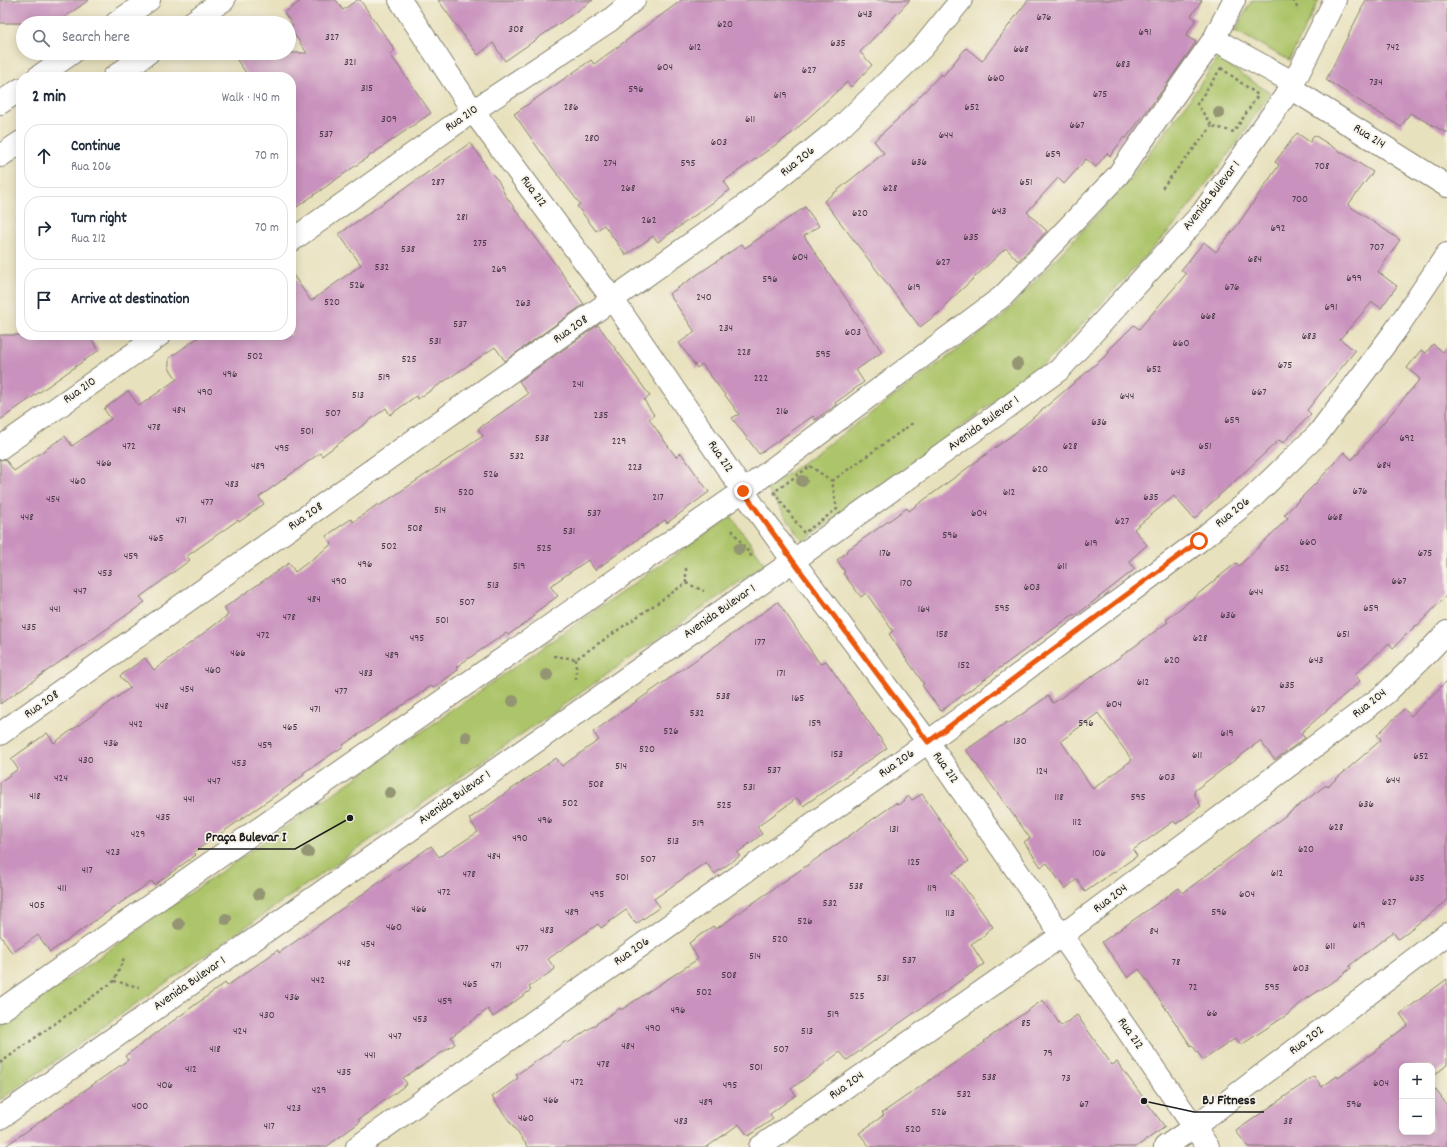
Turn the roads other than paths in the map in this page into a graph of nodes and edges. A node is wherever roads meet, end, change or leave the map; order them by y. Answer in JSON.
{"nodes":[{"id":1,"x":148,"y":0,"type":"edge"},
{"id":2,"x":224,"y":0,"type":"edge"},
{"id":3,"x":400,"y":0,"type":"edge"},
{"id":4,"x":634,"y":0,"type":"edge"},
{"id":5,"x":961,"y":0,"type":"edge"},
{"id":6,"x":1234,"y":0,"type":"edge"},
{"id":7,"x":1335,"y":0,"type":"edge"},
{"id":8,"x":126,"y":16,"type":"edge"},
{"id":9,"x":201,"y":16,"type":"edge"},
{"id":10,"x":1214,"y":39,"type":"junction"},
{"id":11,"x":62,"y":60,"type":"edge"},
{"id":12,"x":138,"y":60,"type":"edge"},
{"id":13,"x":45,"y":72,"type":"edge"},
{"id":14,"x":121,"y":72,"type":"edge"},
{"id":15,"x":1292,"y":86,"type":"junction"},
{"id":16,"x":16,"y":93,"type":"edge"},
{"id":17,"x":0,"y":104,"type":"edge"},
{"id":18,"x":474,"y":111,"type":"junction"},
{"id":19,"x":16,"y":145,"type":"edge"},
{"id":20,"x":0,"y":156,"type":"edge"},
{"id":21,"x":1447,"y":186,"type":"edge"},
{"id":22,"x":296,"y":237,"type":"edge"},
{"id":23,"x":1447,"y":254,"type":"edge"},
{"id":24,"x":612,"y":300,"type":"junction"},
{"id":25,"x":153,"y":340,"type":"edge"},
{"id":26,"x":0,"y":448,"type":"edge"},
{"id":27,"x":743,"y":491,"type":"junction"},
{"id":28,"x":793,"y":561,"type":"junction"},
{"id":29,"x":1447,"y":632,"type":"edge"},
{"id":30,"x":0,"y":734,"type":"edge"},
{"id":31,"x":928,"y":742,"type":"junction"},
{"id":32,"x":1447,"y":934,"type":"edge"},
{"id":33,"x":1061,"y":936,"type":"junction"},
{"id":34,"x":0,"y":1011,"type":"edge"},
{"id":35,"x":0,"y":1118,"type":"edge"},
{"id":36,"x":1194,"y":1127,"type":"junction"},
{"id":37,"x":357,"y":1147,"type":"edge"},
{"id":38,"x":760,"y":1147,"type":"edge"},
{"id":39,"x":1165,"y":1147,"type":"edge"},
{"id":40,"x":1208,"y":1147,"type":"edge"}],
"edges":[{"from":1,"to":8,"type":"street"},
{"from":2,"to":9,"type":"street"},
{"from":3,"to":18,"type":"street","name":"Rua 212"},
{"from":4,"to":18,"type":"street","name":"Rua 210"},
{"from":5,"to":24,"type":"street","name":"Rua 206"},
{"from":6,"to":10,"type":"street"},
{"from":7,"to":15,"type":"street","name":"Avenida Bulevar 1"},
{"from":10,"to":15,"type":"street","name":"Rua 214"},
{"from":10,"to":27,"type":"street"},
{"from":11,"to":13,"type":"street"},
{"from":12,"to":14,"type":"street"},
{"from":15,"to":21,"type":"street","name":"Rua 214"},
{"from":15,"to":28,"type":"street","name":"Avenida Bulevar 1"},
{"from":16,"to":17,"type":"street"},
{"from":18,"to":22,"type":"street","name":"Rua 210"},
{"from":18,"to":24,"type":"street","name":"Rua 212"},
{"from":19,"to":20,"type":"street"},
{"from":23,"to":31,"type":"street","name":"Rua 206"},
{"from":24,"to":27,"type":"street","name":"Rua 212"},
{"from":24,"to":30,"type":"street","name":"Rua 208"},
{"from":25,"to":26,"type":"street","name":"Rua 210"},
{"from":27,"to":28,"type":"street","name":"Rua 212"},
{"from":27,"to":34,"type":"street"},
{"from":28,"to":31,"type":"street","name":"Rua 212"},
{"from":28,"to":35,"type":"street","name":"Avenida Bulevar 1"},
{"from":29,"to":33,"type":"street","name":"Rua 204"},
{"from":31,"to":33,"type":"street","name":"Rua 212"},
{"from":31,"to":37,"type":"street","name":"Rua 206"},
{"from":32,"to":36,"type":"street","name":"Rua 202"},
{"from":33,"to":36,"type":"street","name":"Rua 212"},
{"from":33,"to":38,"type":"street","name":"Rua 204"},
{"from":36,"to":39,"type":"street","name":"Rua 202"},
{"from":36,"to":40,"type":"street","name":"Rua 212"}]}
